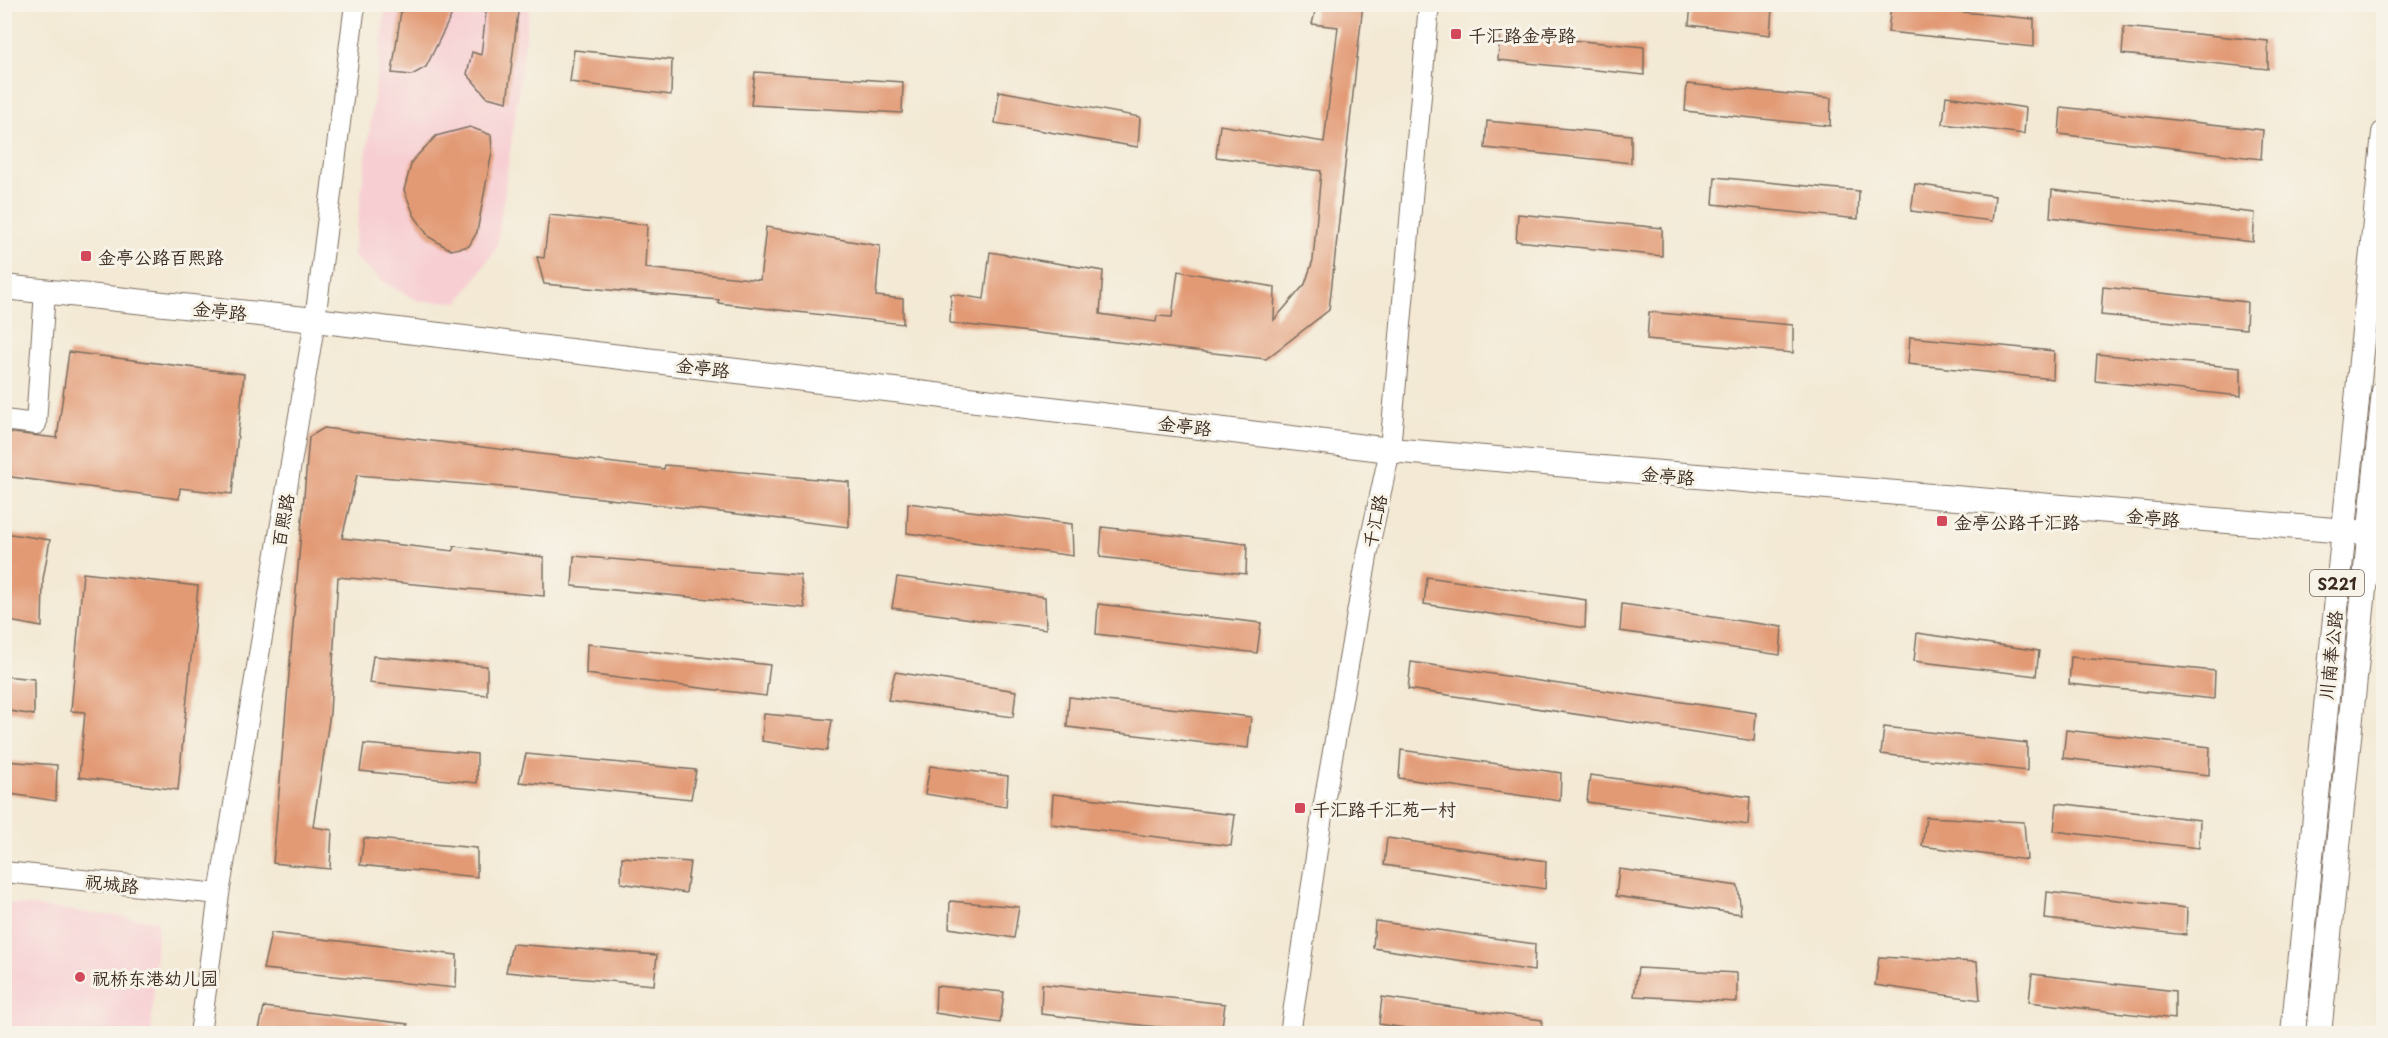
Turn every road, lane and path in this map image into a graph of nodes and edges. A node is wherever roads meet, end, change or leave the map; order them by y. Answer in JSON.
{"nodes":[{"id":1,"x":355,"y":4,"type":"edge"},
{"id":2,"x":1429,"y":4,"type":"edge"},
{"id":3,"x":2384,"y":133,"type":"edge"},
{"id":4,"x":4,"y":287,"type":"edge"},
{"id":5,"x":45,"y":291,"type":"junction"},
{"id":6,"x":315,"y":320,"type":"junction"},
{"id":7,"x":2384,"y":391,"type":"edge"},
{"id":8,"x":4,"y":420,"type":"edge"},
{"id":9,"x":1390,"y":450,"type":"junction"},
{"id":10,"x":2342,"y":533,"type":"junction"},
{"id":11,"x":2376,"y":535,"type":"edge"},
{"id":12,"x":4,"y":872,"type":"edge"},
{"id":13,"x":219,"y":894,"type":"junction"},
{"id":14,"x":200,"y":1034,"type":"edge"},
{"id":15,"x":1290,"y":1034,"type":"edge"},
{"id":16,"x":2293,"y":1034,"type":"edge"},
{"id":17,"x":2319,"y":1034,"type":"edge"}],
"edges":[{"from":1,"to":6,"type":"street","name":"百熙路"},
{"from":2,"to":9,"type":"street","name":"千汇路"},
{"from":3,"to":10,"type":"main road","name":"川南奉公路","number":"S221"},
{"from":4,"to":5,"type":"main road","name":"金亭路"},
{"from":5,"to":6,"type":"main road","name":"金亭路"},
{"from":5,"to":8,"type":"street"},
{"from":6,"to":9,"type":"main road","name":"金亭路"},
{"from":6,"to":13,"type":"street","name":"百熙路"},
{"from":7,"to":11,"type":"main road","name":"川南奉公路","number":"S221"},
{"from":9,"to":10,"type":"main road","name":"金亭路"},
{"from":9,"to":15,"type":"street","name":"千汇路"},
{"from":10,"to":11,"type":"main road","name":"金亭路"},
{"from":10,"to":16,"type":"main road","name":"川南奉公路","number":"S221"},
{"from":11,"to":17,"type":"main road","name":"川南奉公路","number":"S221"},
{"from":12,"to":13,"type":"street","name":"祝城路"},
{"from":13,"to":14,"type":"street","name":"百熙路"}]}
